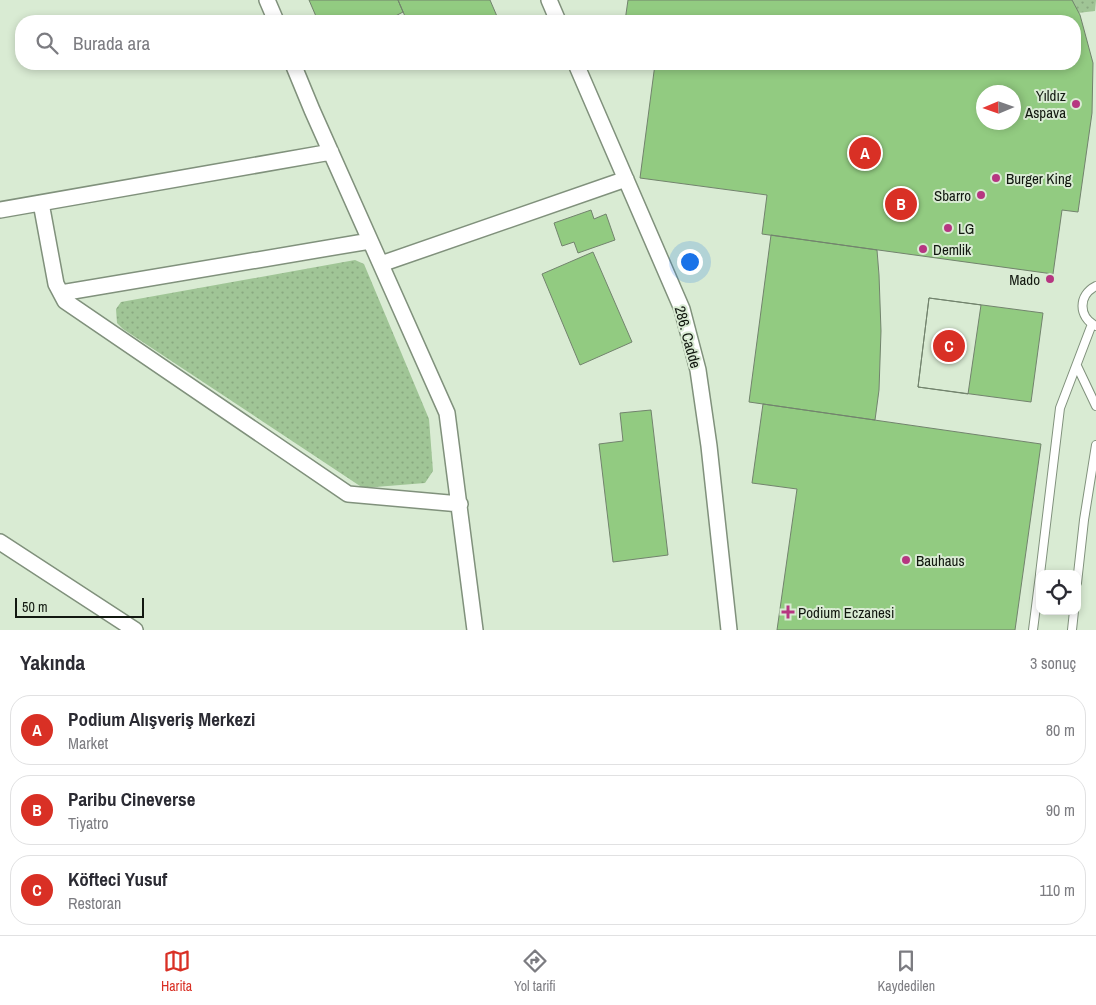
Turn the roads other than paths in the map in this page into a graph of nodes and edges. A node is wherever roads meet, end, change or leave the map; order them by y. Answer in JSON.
{"nodes":[{"id":1,"x":267,"y":0,"type":"edge"},
{"id":2,"x":548,"y":0,"type":"edge"},
{"id":3,"x":273,"y":15,"type":"edge"},
{"id":4,"x":555,"y":15,"type":"edge"},
{"id":5,"x":296,"y":70,"type":"edge"},
{"id":6,"x":579,"y":70,"type":"edge"},
{"id":7,"x":331,"y":152,"type":"junction"},
{"id":8,"x":626,"y":179,"type":"junction"},
{"id":9,"x":42,"y":203,"type":"junction"},
{"id":10,"x":0,"y":210,"type":"edge"},
{"id":11,"x":370,"y":241,"type":"junction"},
{"id":12,"x":381,"y":264,"type":"junction"},
{"id":13,"x":1096,"y":286,"type":"edge"},
{"id":14,"x":61,"y":293,"type":"junction"},
{"id":15,"x":1094,"y":325,"type":"edge"},
{"id":16,"x":1077,"y":366,"type":"junction"},
{"id":17,"x":1096,"y":406,"type":"edge"},
{"id":18,"x":1096,"y":445,"type":"edge"},
{"id":19,"x":460,"y":504,"type":"junction"},
{"id":20,"x":0,"y":542,"type":"edge"},
{"id":21,"x":1040,"y":570,"type":"edge"},
{"id":22,"x":1078,"y":570,"type":"edge"},
{"id":23,"x":1036,"y":606,"type":"edge"},
{"id":24,"x":1074,"y":615,"type":"edge"},
{"id":25,"x":135,"y":630,"type":"edge"},
{"id":26,"x":475,"y":630,"type":"edge"},
{"id":27,"x":729,"y":630,"type":"edge"},
{"id":28,"x":1033,"y":630,"type":"edge"},
{"id":29,"x":1072,"y":630,"type":"edge"}],
"edges":[{"from":1,"to":3,"type":"street"},
{"from":2,"to":4,"type":"street"},
{"from":5,"to":7,"type":"street"},
{"from":6,"to":8,"type":"street","name":"286. Cadde"},
{"from":7,"to":9,"type":"street"},
{"from":7,"to":11,"type":"street"},
{"from":8,"to":12,"type":"street"},
{"from":8,"to":27,"type":"street","name":"286. Cadde"},
{"from":9,"to":10,"type":"street"},
{"from":9,"to":14,"type":"street"},
{"from":11,"to":12,"type":"street"},
{"from":11,"to":14,"type":"street"},
{"from":12,"to":19,"type":"street"},
{"from":13,"to":15,"type":"lane"},
{"from":14,"to":19,"type":"street"},
{"from":15,"to":16,"type":"lane"},
{"from":16,"to":17,"type":"lane"},
{"from":16,"to":21,"type":"lane"},
{"from":18,"to":22,"type":"lane"},
{"from":19,"to":26,"type":"street"},
{"from":20,"to":25,"type":"street"},
{"from":23,"to":28,"type":"lane"},
{"from":24,"to":29,"type":"lane"}]}
